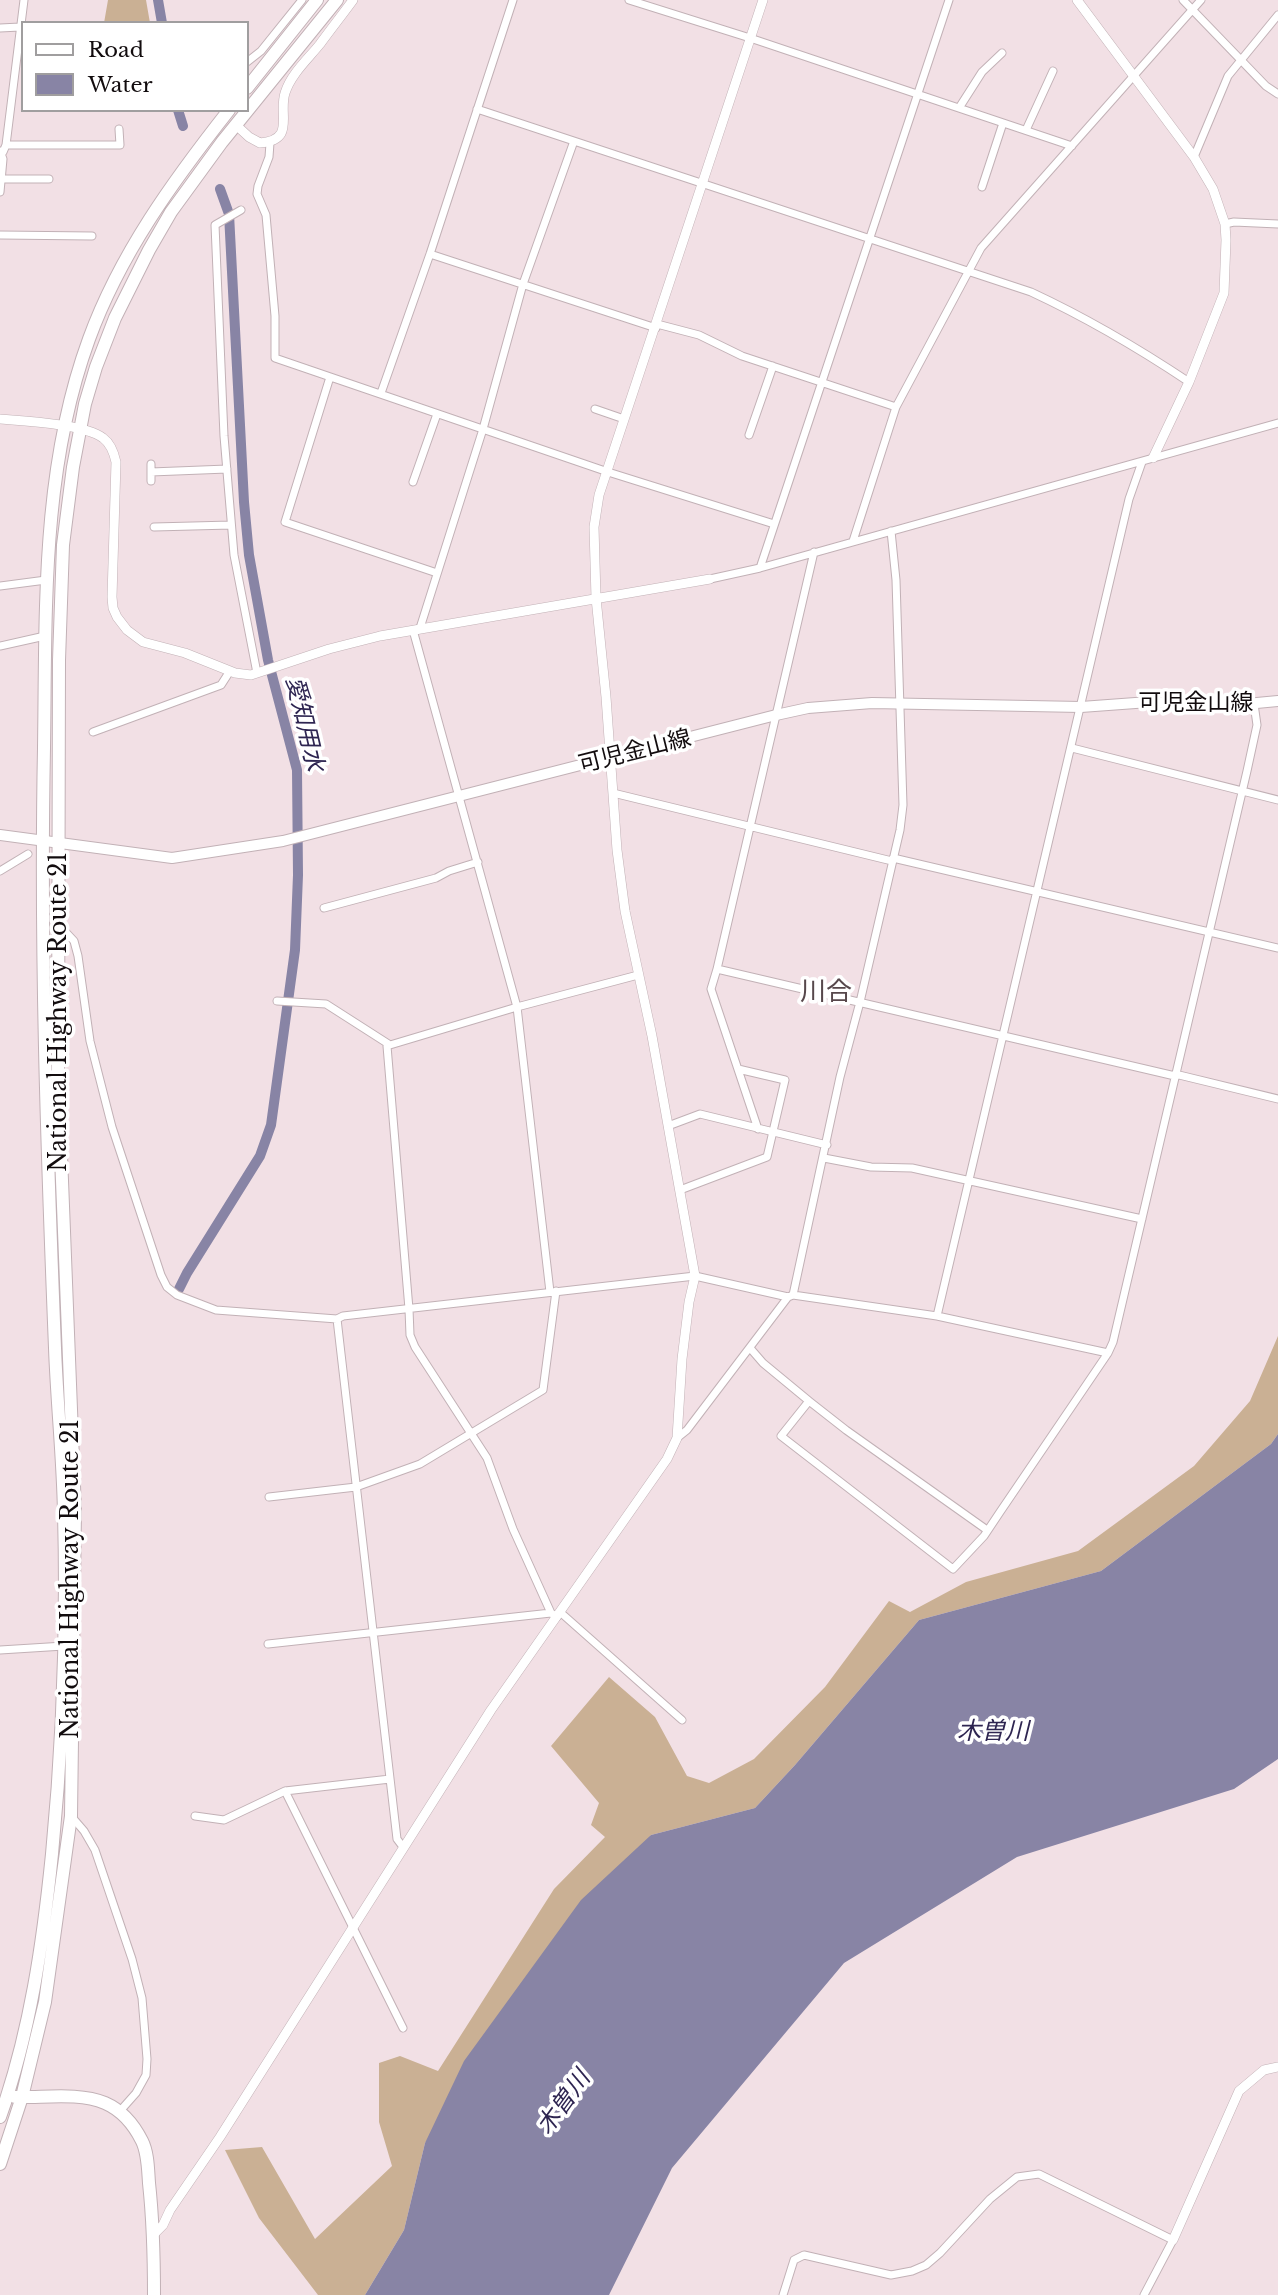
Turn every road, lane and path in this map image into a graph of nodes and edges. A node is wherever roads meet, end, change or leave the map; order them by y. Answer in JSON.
{"nodes":[{"id":1,"x":24,"y":0,"type":"edge"},
{"id":2,"x":302,"y":0,"type":"edge"},
{"id":3,"x":317,"y":0,"type":"edge"},
{"id":4,"x":337,"y":0,"type":"edge"},
{"id":5,"x":353,"y":0,"type":"edge"},
{"id":6,"x":513,"y":0,"type":"edge"},
{"id":7,"x":629,"y":0,"type":"edge"},
{"id":8,"x":763,"y":0,"type":"edge"},
{"id":9,"x":949,"y":0,"type":"edge"},
{"id":10,"x":1077,"y":0,"type":"edge"},
{"id":11,"x":1183,"y":0,"type":"edge"},
{"id":12,"x":1201,"y":0,"type":"edge"},
{"id":13,"x":1192,"y":10,"type":"junction"},
{"id":14,"x":1278,"y":15,"type":"edge"},
{"id":15,"x":20,"y":27,"type":"junction"},
{"id":16,"x":0,"y":28,"type":"edge"},
{"id":17,"x":750,"y":38,"type":"junction"},
{"id":18,"x":1002,"y":53,"type":"dead end"},
{"id":19,"x":1241,"y":60,"type":"junction"},
{"id":20,"x":248,"y":61,"type":"edge"},
{"id":21,"x":1053,"y":71,"type":"dead end"},
{"id":22,"x":1133,"y":75,"type":"junction"},
{"id":23,"x":248,"y":87,"type":"edge"},
{"id":24,"x":1278,"y":94,"type":"edge"},
{"id":25,"x":917,"y":95,"type":"junction"},
{"id":26,"x":959,"y":108,"type":"junction"},
{"id":27,"x":477,"y":109,"type":"junction"},
{"id":28,"x":248,"y":110,"type":"edge"},
{"id":29,"x":225,"y":112,"type":"edge"},
{"id":30,"x":247,"y":112,"type":"edge"},
{"id":31,"x":1003,"y":123,"type":"junction"},
{"id":32,"x":236,"y":125,"type":"junction"},
{"id":33,"x":119,"y":129,"type":"dead end"},
{"id":34,"x":1026,"y":130,"type":"junction"},
{"id":35,"x":573,"y":141,"type":"junction"},
{"id":36,"x":270,"y":143,"type":"junction"},
{"id":37,"x":1072,"y":146,"type":"junction"},
{"id":38,"x":3,"y":150,"type":"edge"},
{"id":39,"x":1194,"y":157,"type":"junction"},
{"id":40,"x":1,"y":179,"type":"edge"},
{"id":41,"x":49,"y":179,"type":"dead end"},
{"id":42,"x":703,"y":184,"type":"junction"},
{"id":43,"x":982,"y":187,"type":"dead end"},
{"id":44,"x":0,"y":192,"type":"edge"},
{"id":45,"x":239,"y":212,"type":"dead end"},
{"id":46,"x":1225,"y":224,"type":"junction"},
{"id":47,"x":1278,"y":224,"type":"edge"},
{"id":48,"x":0,"y":235,"type":"edge"},
{"id":49,"x":92,"y":236,"type":"dead end"},
{"id":50,"x":869,"y":238,"type":"junction"},
{"id":51,"x":430,"y":254,"type":"junction"},
{"id":52,"x":969,"y":271,"type":"junction"},
{"id":53,"x":523,"y":284,"type":"junction"},
{"id":54,"x":656,"y":326,"type":"junction"},
{"id":55,"x":773,"y":366,"type":"junction"},
{"id":56,"x":330,"y":377,"type":"junction"},
{"id":57,"x":822,"y":382,"type":"junction"},
{"id":58,"x":1189,"y":382,"type":"junction"},
{"id":59,"x":381,"y":393,"type":"junction"},
{"id":60,"x":896,"y":407,"type":"junction"},
{"id":61,"x":594,"y":409,"type":"dead end"},
{"id":62,"x":437,"y":414,"type":"junction"},
{"id":63,"x":0,"y":419,"type":"edge"},
{"id":64,"x":624,"y":419,"type":"junction"},
{"id":65,"x":1278,"y":423,"type":"edge"},
{"id":66,"x":63,"y":427,"type":"junction"},
{"id":67,"x":482,"y":429,"type":"junction"},
{"id":68,"x":79,"y":430,"type":"junction"},
{"id":69,"x":749,"y":435,"type":"dead end"},
{"id":70,"x":1153,"y":458,"type":"junction"},
{"id":71,"x":1142,"y":461,"type":"junction"},
{"id":72,"x":227,"y":469,"type":"junction"},
{"id":73,"x":608,"y":472,"type":"junction"},
{"id":74,"x":151,"y":481,"type":"dead end"},
{"id":75,"x":413,"y":482,"type":"dead end"},
{"id":76,"x":231,"y":524,"type":"junction"},
{"id":77,"x":774,"y":524,"type":"junction"},
{"id":78,"x":154,"y":527,"type":"dead end"},
{"id":79,"x":891,"y":531,"type":"junction"},
{"id":80,"x":853,"y":541,"type":"junction"},
{"id":81,"x":814,"y":552,"type":"junction"},
{"id":82,"x":760,"y":568,"type":"junction"},
{"id":83,"x":437,"y":573,"type":"junction"},
{"id":84,"x":710,"y":579,"type":"joint"},
{"id":85,"x":46,"y":580,"type":"junction"},
{"id":86,"x":0,"y":586,"type":"edge"},
{"id":87,"x":596,"y":598,"type":"junction"},
{"id":88,"x":417,"y":629,"type":"junction"},
{"id":89,"x":45,"y":636,"type":"junction"},
{"id":90,"x":0,"y":646,"type":"edge"},
{"id":91,"x":230,"y":671,"type":"junction"},
{"id":92,"x":259,"y":673,"type":"junction"},
{"id":93,"x":1278,"y":701,"type":"edge"},
{"id":94,"x":900,"y":704,"type":"junction"},
{"id":95,"x":1254,"y":704,"type":"junction"},
{"id":96,"x":1082,"y":707,"type":"junction"},
{"id":97,"x":776,"y":715,"type":"junction"},
{"id":98,"x":93,"y":732,"type":"dead end"},
{"id":99,"x":1072,"y":748,"type":"junction"},
{"id":100,"x":611,"y":759,"type":"junction"},
{"id":101,"x":1243,"y":790,"type":"junction"},
{"id":102,"x":614,"y":793,"type":"junction"},
{"id":103,"x":460,"y":796,"type":"junction"},
{"id":104,"x":1278,"y":800,"type":"edge"},
{"id":105,"x":748,"y":826,"type":"junction"},
{"id":106,"x":0,"y":835,"type":"edge"},
{"id":107,"x":42,"y":840,"type":"junction"},
{"id":108,"x":60,"y":843,"type":"junction"},
{"id":109,"x":28,"y":854,"type":"dead end"},
{"id":110,"x":892,"y":859,"type":"junction"},
{"id":111,"x":478,"y":862,"type":"junction"},
{"id":112,"x":0,"y":871,"type":"edge"},
{"id":113,"x":1037,"y":892,"type":"junction"},
{"id":114,"x":324,"y":908,"type":"dead end"},
{"id":115,"x":59,"y":925,"type":"junction"},
{"id":116,"x":1210,"y":932,"type":"junction"},
{"id":117,"x":1278,"y":948,"type":"edge"},
{"id":118,"x":717,"y":969,"type":"junction"},
{"id":119,"x":638,"y":975,"type":"junction"},
{"id":120,"x":277,"y":1001,"type":"dead end"},
{"id":121,"x":860,"y":1002,"type":"junction"},
{"id":122,"x":517,"y":1007,"type":"junction"},
{"id":123,"x":1003,"y":1037,"type":"junction"},
{"id":124,"x":390,"y":1045,"type":"junction"},
{"id":125,"x":738,"y":1069,"type":"junction"},
{"id":126,"x":1175,"y":1075,"type":"junction"},
{"id":127,"x":1278,"y":1099,"type":"edge"},
{"id":128,"x":668,"y":1126,"type":"junction"},
{"id":129,"x":758,"y":1129,"type":"junction"},
{"id":130,"x":773,"y":1132,"type":"junction"},
{"id":131,"x":827,"y":1145,"type":"junction"},
{"id":132,"x":824,"y":1157,"type":"junction"},
{"id":133,"x":969,"y":1181,"type":"junction"},
{"id":134,"x":680,"y":1190,"type":"junction"},
{"id":135,"x":1142,"y":1219,"type":"junction"},
{"id":136,"x":695,"y":1276,"type":"junction"},
{"id":137,"x":553,"y":1291,"type":"junction"},
{"id":138,"x":791,"y":1296,"type":"junction"},
{"id":139,"x":409,"y":1309,"type":"junction"},
{"id":140,"x":937,"y":1316,"type":"junction"},
{"id":141,"x":337,"y":1319,"type":"junction"},
{"id":142,"x":751,"y":1348,"type":"junction"},
{"id":143,"x":1108,"y":1353,"type":"junction"},
{"id":144,"x":809,"y":1401,"type":"junction"},
{"id":145,"x":471,"y":1435,"type":"junction"},
{"id":146,"x":677,"y":1438,"type":"junction"},
{"id":147,"x":356,"y":1487,"type":"junction"},
{"id":148,"x":269,"y":1497,"type":"dead end"},
{"id":149,"x":988,"y":1530,"type":"junction"},
{"id":150,"x":556,"y":1614,"type":"junction"},
{"id":151,"x":372,"y":1633,"type":"junction"},
{"id":152,"x":268,"y":1644,"type":"dead end"},
{"id":153,"x":64,"y":1646,"type":"junction"},
{"id":154,"x":0,"y":1650,"type":"edge"},
{"id":155,"x":682,"y":1720,"type":"dead end"},
{"id":156,"x":390,"y":1779,"type":"junction"},
{"id":157,"x":285,"y":1791,"type":"junction"},
{"id":158,"x":71,"y":1816,"type":"junction"},
{"id":159,"x":195,"y":1816,"type":"dead end"},
{"id":160,"x":403,"y":1847,"type":"junction"},
{"id":161,"x":352,"y":1929,"type":"junction"},
{"id":162,"x":403,"y":2028,"type":"dead end"},
{"id":163,"x":1278,"y":2067,"type":"edge"},
{"id":164,"x":4,"y":2096,"type":"edge"},
{"id":165,"x":22,"y":2097,"type":"junction"},
{"id":166,"x":120,"y":2111,"type":"junction"},
{"id":167,"x":0,"y":2118,"type":"edge"},
{"id":168,"x":0,"y":2164,"type":"edge"},
{"id":169,"x":154,"y":2234,"type":"junction"},
{"id":170,"x":1173,"y":2240,"type":"junction"},
{"id":171,"x":154,"y":2295,"type":"edge"},
{"id":172,"x":783,"y":2295,"type":"edge"},
{"id":173,"x":1144,"y":2295,"type":"edge"}],
"edges":[{"from":1,"to":15,"type":"street"},
{"from":2,"to":20,"type":"street"},
{"from":3,"to":23,"type":"highway"},
{"from":4,"to":28,"type":"highway","name":"National Highway Route 21"},
{"from":5,"to":36,"type":"street"},
{"from":6,"to":27,"type":"street"},
{"from":7,"to":17,"type":"street"},
{"from":8,"to":17,"type":"street"},
{"from":9,"to":25,"type":"street"},
{"from":10,"to":22,"type":"street"},
{"from":11,"to":13,"type":"street"},
{"from":12,"to":13,"type":"street"},
{"from":13,"to":19,"type":"street"},
{"from":13,"to":22,"type":"street"},
{"from":14,"to":19,"type":"street"},
{"from":15,"to":16,"type":"street"},
{"from":15,"to":38,"type":"street"},
{"from":17,"to":25,"type":"street"},
{"from":17,"to":42,"type":"street"},
{"from":18,"to":26,"type":"street"},
{"from":19,"to":24,"type":"street"},
{"from":19,"to":39,"type":"street"},
{"from":21,"to":34,"type":"street"},
{"from":22,"to":37,"type":"street"},
{"from":22,"to":39,"type":"street"},
{"from":25,"to":26,"type":"street"},
{"from":25,"to":50,"type":"street"},
{"from":26,"to":31,"type":"street"},
{"from":27,"to":35,"type":"street"},
{"from":27,"to":51,"type":"street"},
{"from":29,"to":32,"type":"street"},
{"from":29,"to":66,"type":"highway","name":"National Highway Route 21"},
{"from":30,"to":32,"type":"highway","name":"National Highway Route 21"},
{"from":31,"to":34,"type":"street"},
{"from":31,"to":43,"type":"street"},
{"from":32,"to":36,"type":"street"},
{"from":32,"to":68,"type":"highway","name":"National Highway Route 21"},
{"from":33,"to":38,"type":"street"},
{"from":34,"to":37,"type":"street"},
{"from":35,"to":42,"type":"street"},
{"from":35,"to":53,"type":"street"},
{"from":36,"to":56,"type":"street"},
{"from":37,"to":52,"type":"street"},
{"from":38,"to":40,"type":"street"},
{"from":39,"to":46,"type":"street"},
{"from":40,"to":41,"type":"street"},
{"from":40,"to":44,"type":"street"},
{"from":42,"to":50,"type":"street"},
{"from":42,"to":54,"type":"street"},
{"from":45,"to":72,"type":"street"},
{"from":46,"to":47,"type":"street"},
{"from":46,"to":58,"type":"street"},
{"from":48,"to":49,"type":"street"},
{"from":50,"to":52,"type":"street"},
{"from":50,"to":57,"type":"street"},
{"from":51,"to":53,"type":"street"},
{"from":51,"to":59,"type":"street"},
{"from":52,"to":58,"type":"street"},
{"from":52,"to":60,"type":"street"},
{"from":53,"to":54,"type":"street"},
{"from":53,"to":67,"type":"street"},
{"from":54,"to":55,"type":"street"},
{"from":54,"to":64,"type":"street"},
{"from":55,"to":57,"type":"street"},
{"from":55,"to":69,"type":"street"},
{"from":56,"to":59,"type":"street"},
{"from":56,"to":83,"type":"street"},
{"from":57,"to":60,"type":"street"},
{"from":57,"to":77,"type":"street"},
{"from":58,"to":70,"type":"street"},
{"from":59,"to":62,"type":"street"},
{"from":60,"to":80,"type":"street"},
{"from":61,"to":64,"type":"street"},
{"from":62,"to":67,"type":"street"},
{"from":62,"to":75,"type":"street"},
{"from":63,"to":66,"type":"street"},
{"from":64,"to":73,"type":"street"},
{"from":65,"to":70,"type":"street"},
{"from":66,"to":68,"type":"street"},
{"from":66,"to":85,"type":"highway","name":"National Highway Route 21"},
{"from":67,"to":73,"type":"street"},
{"from":67,"to":83,"type":"street"},
{"from":68,"to":91,"type":"street"},
{"from":68,"to":108,"type":"highway","name":"National Highway Route 21"},
{"from":70,"to":71,"type":"street"},
{"from":71,"to":79,"type":"street"},
{"from":71,"to":96,"type":"street"},
{"from":72,"to":74,"type":"street"},
{"from":72,"to":76,"type":"street"},
{"from":73,"to":77,"type":"street"},
{"from":73,"to":87,"type":"street"},
{"from":76,"to":78,"type":"street"},
{"from":76,"to":92,"type":"street"},
{"from":77,"to":82,"type":"street"},
{"from":79,"to":80,"type":"street"},
{"from":79,"to":94,"type":"street"},
{"from":80,"to":81,"type":"street"},
{"from":81,"to":82,"type":"street"},
{"from":81,"to":97,"type":"street"},
{"from":82,"to":84,"type":"street"},
{"from":83,"to":88,"type":"street"},
{"from":84,"to":87,"type":"street"},
{"from":85,"to":86,"type":"street"},
{"from":85,"to":89,"type":"highway","name":"National Highway Route 21"},
{"from":87,"to":88,"type":"street"},
{"from":87,"to":100,"type":"street"},
{"from":88,"to":92,"type":"street"},
{"from":88,"to":103,"type":"street"},
{"from":89,"to":90,"type":"street"},
{"from":89,"to":107,"type":"highway","name":"National Highway Route 21"},
{"from":91,"to":92,"type":"street"},
{"from":91,"to":98,"type":"street"},
{"from":93,"to":95,"type":"main road","name":"可児金山線"},
{"from":94,"to":96,"type":"main road","name":"可児金山線"},
{"from":94,"to":97,"type":"main road","name":"可児金山線"},
{"from":94,"to":110,"type":"street"},
{"from":95,"to":96,"type":"main road","name":"可児金山線"},
{"from":95,"to":101,"type":"street"},
{"from":96,"to":99,"type":"street"},
{"from":97,"to":100,"type":"main road","name":"可児金山線"},
{"from":97,"to":105,"type":"street"},
{"from":99,"to":101,"type":"street"},
{"from":99,"to":113,"type":"street"},
{"from":100,"to":102,"type":"street"},
{"from":100,"to":103,"type":"main road","name":"可児金山線"},
{"from":101,"to":104,"type":"street"},
{"from":101,"to":116,"type":"street"},
{"from":102,"to":105,"type":"street"},
{"from":102,"to":119,"type":"street"},
{"from":103,"to":108,"type":"main road","name":"可児金山線"},
{"from":103,"to":111,"type":"street"},
{"from":105,"to":110,"type":"street"},
{"from":105,"to":118,"type":"street"},
{"from":106,"to":107,"type":"main road","name":"可児金山線"},
{"from":107,"to":108,"type":"main road","name":"可児金山線"},
{"from":107,"to":153,"type":"highway","name":"National Highway Route 21"},
{"from":108,"to":115,"type":"highway","name":"National Highway Route 21"},
{"from":109,"to":112,"type":"street"},
{"from":110,"to":113,"type":"street"},
{"from":110,"to":121,"type":"street"},
{"from":111,"to":114,"type":"street"},
{"from":111,"to":122,"type":"street"},
{"from":113,"to":116,"type":"street"},
{"from":113,"to":123,"type":"street"},
{"from":115,"to":141,"type":"street"},
{"from":115,"to":158,"type":"highway","name":"National Highway Route 21"},
{"from":116,"to":117,"type":"street"},
{"from":116,"to":126,"type":"street"},
{"from":118,"to":121,"type":"street"},
{"from":118,"to":125,"type":"street"},
{"from":119,"to":122,"type":"street"},
{"from":119,"to":128,"type":"street"},
{"from":120,"to":124,"type":"street"},
{"from":121,"to":123,"type":"street"},
{"from":121,"to":131,"type":"street"},
{"from":122,"to":124,"type":"street"},
{"from":122,"to":137,"type":"street"},
{"from":123,"to":126,"type":"street"},
{"from":123,"to":133,"type":"street"},
{"from":124,"to":139,"type":"street"},
{"from":125,"to":129,"type":"street"},
{"from":125,"to":130,"type":"street"},
{"from":126,"to":127,"type":"street"},
{"from":126,"to":135,"type":"street"},
{"from":128,"to":129,"type":"street"},
{"from":128,"to":134,"type":"street"},
{"from":129,"to":130,"type":"street"},
{"from":130,"to":131,"type":"street"},
{"from":130,"to":134,"type":"street"},
{"from":131,"to":132,"type":"street"},
{"from":132,"to":133,"type":"street"},
{"from":132,"to":138,"type":"street"},
{"from":133,"to":135,"type":"street"},
{"from":133,"to":140,"type":"street"},
{"from":134,"to":136,"type":"street"},
{"from":135,"to":143,"type":"street"},
{"from":136,"to":137,"type":"street"},
{"from":136,"to":138,"type":"street"},
{"from":136,"to":146,"type":"street"},
{"from":137,"to":139,"type":"street"},
{"from":137,"to":145,"type":"street"},
{"from":138,"to":140,"type":"street"},
{"from":138,"to":142,"type":"street"},
{"from":139,"to":141,"type":"street"},
{"from":139,"to":145,"type":"street"},
{"from":140,"to":143,"type":"street"},
{"from":141,"to":147,"type":"street"},
{"from":142,"to":144,"type":"street"},
{"from":142,"to":146,"type":"street"},
{"from":143,"to":149,"type":"street"},
{"from":144,"to":149,"type":"street"},
{"from":144,"to":149,"type":"street"},
{"from":145,"to":147,"type":"street"},
{"from":145,"to":150,"type":"street"},
{"from":146,"to":150,"type":"street"},
{"from":147,"to":148,"type":"street"},
{"from":147,"to":151,"type":"street"},
{"from":150,"to":151,"type":"street"},
{"from":150,"to":155,"type":"street"},
{"from":150,"to":160,"type":"street"},
{"from":151,"to":152,"type":"street"},
{"from":151,"to":156,"type":"street"},
{"from":153,"to":154,"type":"street"},
{"from":153,"to":164,"type":"highway","name":"National Highway Route 21"},
{"from":156,"to":157,"type":"street"},
{"from":156,"to":160,"type":"street"},
{"from":157,"to":159,"type":"street"},
{"from":157,"to":161,"type":"street"},
{"from":158,"to":165,"type":"highway","name":"National Highway Route 21"},
{"from":158,"to":166,"type":"street"},
{"from":160,"to":161,"type":"street"},
{"from":161,"to":162,"type":"street"},
{"from":161,"to":169,"type":"street"},
{"from":163,"to":170,"type":"street"},
{"from":164,"to":165,"type":"highway"},
{"from":164,"to":167,"type":"highway","name":"National Highway Route 21"},
{"from":165,"to":166,"type":"highway"},
{"from":165,"to":168,"type":"highway","name":"National Highway Route 21"},
{"from":166,"to":169,"type":"highway"},
{"from":169,"to":171,"type":"highway"},
{"from":170,"to":172,"type":"street"},
{"from":170,"to":173,"type":"street"}]}
